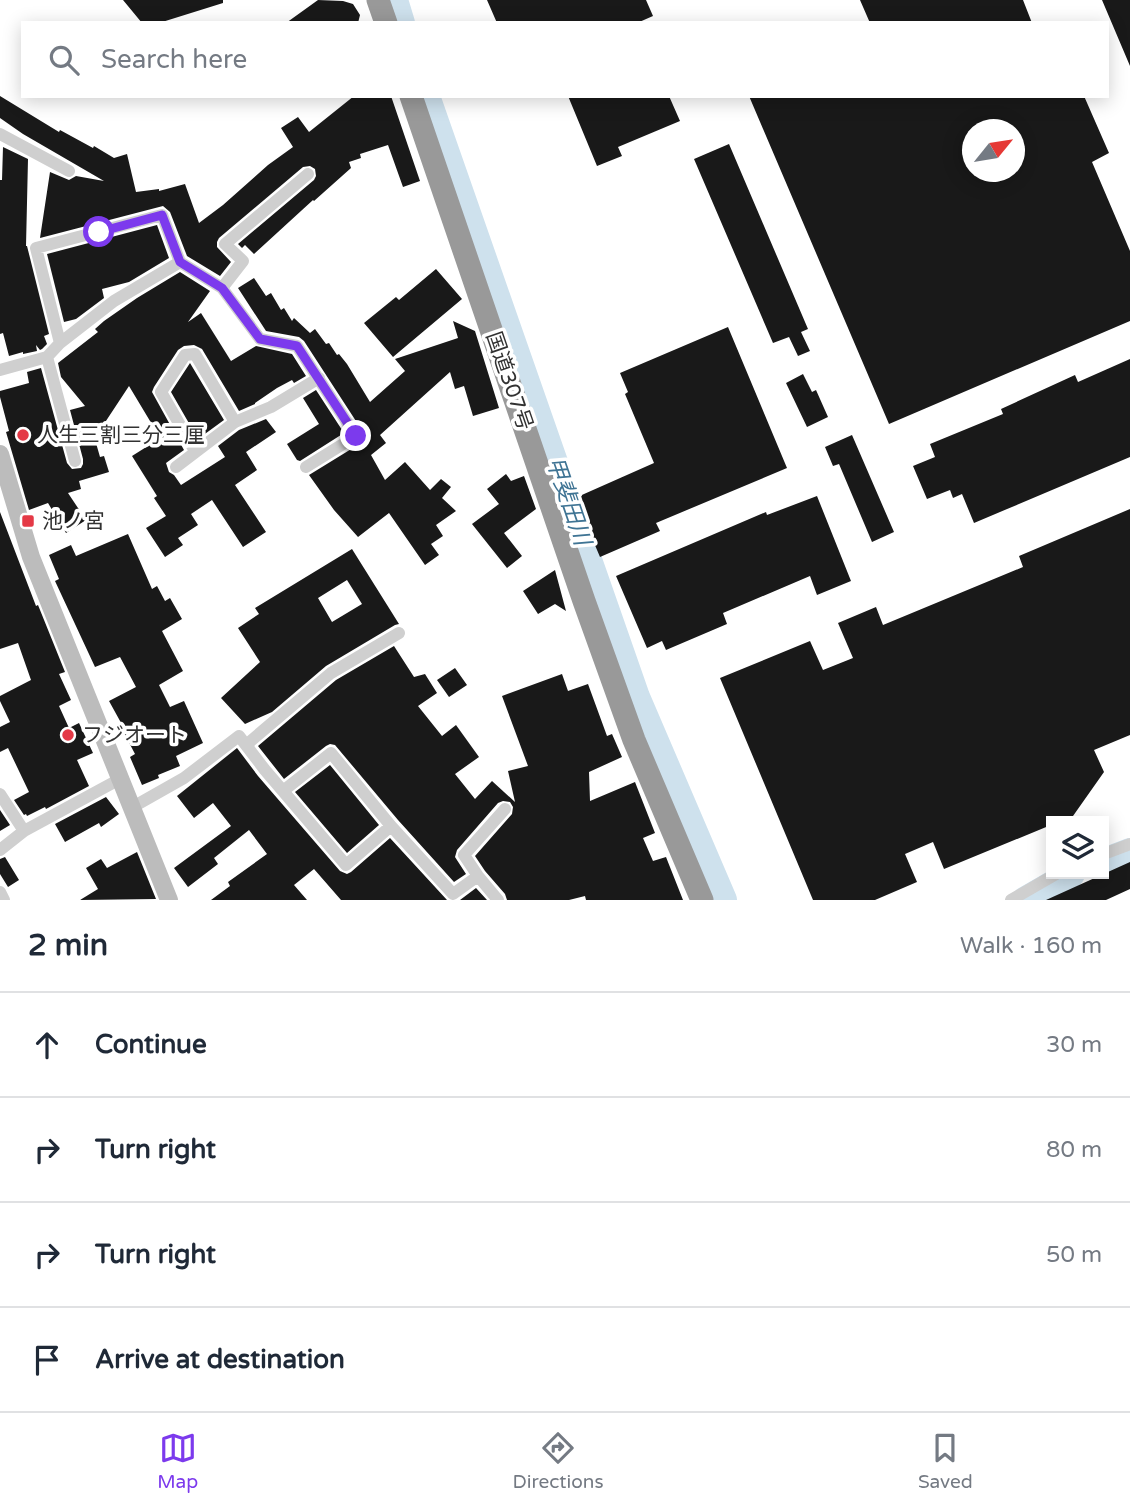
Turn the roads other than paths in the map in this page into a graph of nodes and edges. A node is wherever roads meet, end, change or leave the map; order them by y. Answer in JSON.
{"nodes":[{"id":1,"x":379,"y":0,"type":"edge"},
{"id":2,"x":385,"y":21,"type":"edge"},
{"id":3,"x":412,"y":98,"type":"edge"},
{"id":4,"x":0,"y":134,"type":"edge"},
{"id":5,"x":69,"y":171,"type":"dead end"},
{"id":6,"x":308,"y":174,"type":"dead end"},
{"id":7,"x":180,"y":262,"type":"junction"},
{"id":8,"x":222,"y":288,"type":"junction"},
{"id":9,"x":60,"y":343,"type":"junction"},
{"id":10,"x":47,"y":357,"type":"junction"},
{"id":11,"x":0,"y":370,"type":"edge"},
{"id":12,"x":319,"y":378,"type":"junction"},
{"id":13,"x":235,"y":422,"type":"junction"},
{"id":14,"x":195,"y":451,"type":"junction"},
{"id":15,"x":0,"y":454,"type":"edge"},
{"id":16,"x":75,"y":461,"type":"dead end"},
{"id":17,"x":176,"y":467,"type":"dead end"},
{"id":18,"x":306,"y":467,"type":"dead end"},
{"id":19,"x":399,"y":633,"type":"dead end"},
{"id":20,"x":246,"y":745,"type":"junction"},
{"id":21,"x":120,"y":779,"type":"junction"},
{"id":22,"x":283,"y":791,"type":"junction"},
{"id":23,"x":0,"y":794,"type":"edge"},
{"id":24,"x":131,"y":808,"type":"junction"},
{"id":25,"x":505,"y":809,"type":"dead end"},
{"id":26,"x":391,"y":826,"type":"junction"},
{"id":27,"x":24,"y":831,"type":"junction"},
{"id":28,"x":1130,"y":844,"type":"edge"},
{"id":29,"x":0,"y":850,"type":"edge"},
{"id":30,"x":1109,"y":852,"type":"edge"},
{"id":31,"x":478,"y":876,"type":"junction"},
{"id":32,"x":1047,"y":879,"type":"edge"},
{"id":33,"x":0,"y":892,"type":"edge"},
{"id":34,"x":5,"y":900,"type":"edge"},
{"id":35,"x":169,"y":900,"type":"edge"},
{"id":36,"x":498,"y":900,"type":"edge"},
{"id":37,"x":702,"y":900,"type":"edge"},
{"id":38,"x":1011,"y":900,"type":"edge"}],
"edges":[{"from":1,"to":2,"type":"highway"},
{"from":3,"to":37,"type":"highway","name":"国道307号"},
{"from":4,"to":5,"type":"street"},
{"from":6,"to":8,"type":"street"},
{"from":7,"to":8,"type":"street"},
{"from":7,"to":9,"type":"street"},
{"from":7,"to":9,"type":"street"},
{"from":8,"to":12,"type":"street"},
{"from":9,"to":10,"type":"street"},
{"from":10,"to":11,"type":"street"},
{"from":10,"to":16,"type":"street"},
{"from":12,"to":13,"type":"street"},
{"from":12,"to":18,"type":"street"},
{"from":13,"to":14,"type":"street"},
{"from":13,"to":14,"type":"street"},
{"from":14,"to":17,"type":"street"},
{"from":15,"to":21,"type":"street"},
{"from":19,"to":20,"type":"street"},
{"from":20,"to":22,"type":"street"},
{"from":20,"to":24,"type":"street"},
{"from":21,"to":24,"type":"street"},
{"from":21,"to":27,"type":"street"},
{"from":22,"to":26,"type":"street"},
{"from":22,"to":26,"type":"street"},
{"from":23,"to":27,"type":"street"},
{"from":24,"to":35,"type":"street"},
{"from":25,"to":31,"type":"street"},
{"from":26,"to":31,"type":"street"},
{"from":27,"to":29,"type":"street"},
{"from":28,"to":30,"type":"street"},
{"from":31,"to":36,"type":"street"},
{"from":32,"to":38,"type":"street"},
{"from":33,"to":34,"type":"street"}]}
